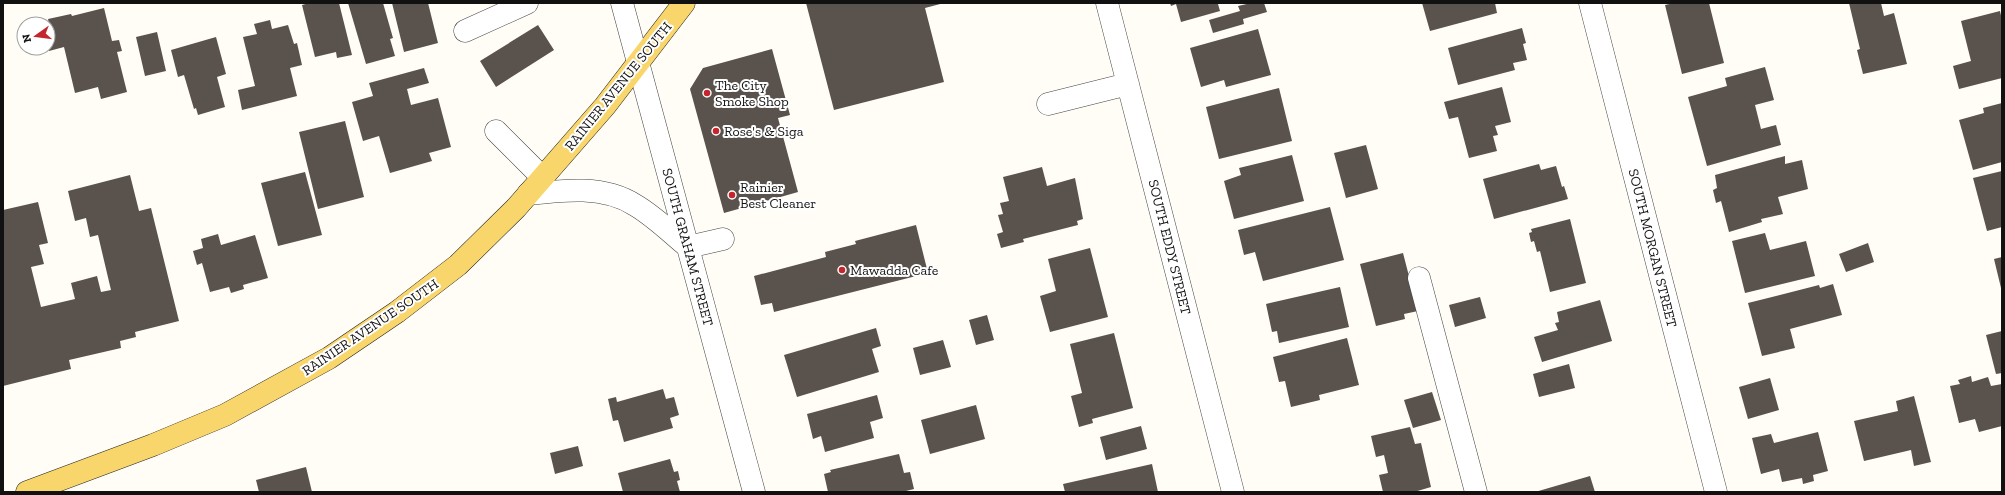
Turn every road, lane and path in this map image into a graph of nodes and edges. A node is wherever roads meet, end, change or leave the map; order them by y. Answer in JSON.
{"nodes":[{"id":1,"x":527,"y":3,"type":"edge"},
{"id":2,"x":622,"y":3,"type":"edge"},
{"id":3,"x":684,"y":3,"type":"edge"},
{"id":4,"x":1107,"y":3,"type":"edge"},
{"id":5,"x":1590,"y":3,"type":"edge"},
{"id":6,"x":465,"y":32,"type":"dead end"},
{"id":7,"x":638,"y":64,"type":"junction"},
{"id":8,"x":1128,"y":84,"type":"junction"},
{"id":9,"x":1048,"y":104,"type":"dead end"},
{"id":10,"x":496,"y":132,"type":"dead end"},
{"id":11,"x":542,"y":177,"type":"junction"},
{"id":12,"x":528,"y":194,"type":"junction"},
{"id":13,"x":724,"y":239,"type":"dead end"},
{"id":14,"x":688,"y":247,"type":"junction"},
{"id":15,"x":1418,"y":278,"type":"dead end"},
{"id":16,"x":27,"y":492,"type":"edge"},
{"id":17,"x":754,"y":492,"type":"edge"},
{"id":18,"x":1233,"y":492,"type":"edge"},
{"id":19,"x":1476,"y":492,"type":"edge"},
{"id":20,"x":1716,"y":492,"type":"edge"}],
"edges":[{"from":1,"to":6,"type":"street"},
{"from":2,"to":7,"type":"street","name":"SOUTH GRAHAM STREET"},
{"from":3,"to":7,"type":"main road","name":"RAINIER AVENUE SOUTH"},
{"from":4,"to":8,"type":"street","name":"SOUTH EDDY STREET"},
{"from":5,"to":20,"type":"street","name":"SOUTH MORGAN STREET"},
{"from":7,"to":11,"type":"main road","name":"RAINIER AVENUE SOUTH"},
{"from":7,"to":14,"type":"street","name":"SOUTH GRAHAM STREET"},
{"from":8,"to":9,"type":"street"},
{"from":8,"to":18,"type":"street","name":"SOUTH EDDY STREET"},
{"from":10,"to":11,"type":"street"},
{"from":11,"to":12,"type":"main road","name":"RAINIER AVENUE SOUTH"},
{"from":12,"to":14,"type":"street"},
{"from":12,"to":16,"type":"main road","name":"RAINIER AVENUE SOUTH"},
{"from":13,"to":14,"type":"street"},
{"from":14,"to":17,"type":"street","name":"SOUTH GRAHAM STREET"},
{"from":15,"to":19,"type":"street"}]}
